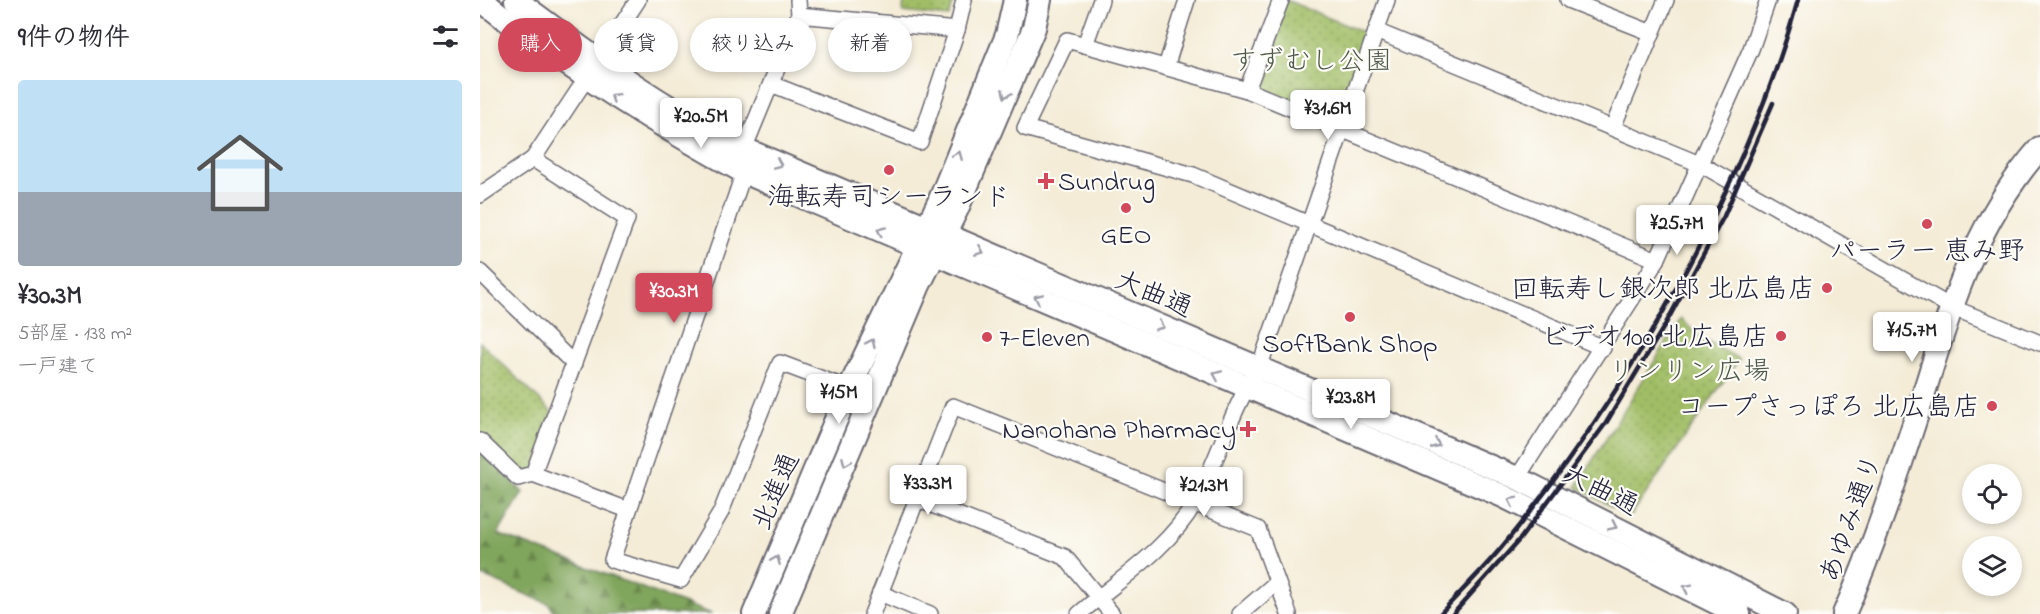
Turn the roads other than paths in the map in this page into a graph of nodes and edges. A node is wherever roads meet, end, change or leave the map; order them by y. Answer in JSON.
{"nodes":[{"id":1,"x":516,"y":0,"type":"edge"},
{"id":2,"x":638,"y":0,"type":"edge"},
{"id":3,"x":964,"y":0,"type":"edge"},
{"id":4,"x":1015,"y":0,"type":"edge"},
{"id":5,"x":1040,"y":0,"type":"edge"},
{"id":6,"x":1101,"y":0,"type":"edge"},
{"id":7,"x":1187,"y":0,"type":"edge"},
{"id":8,"x":1281,"y":0,"type":"edge"},
{"id":9,"x":1387,"y":0,"type":"edge"},
{"id":10,"x":1568,"y":0,"type":"edge"},
{"id":11,"x":1666,"y":0,"type":"edge"},
{"id":12,"x":1768,"y":0,"type":"edge"},
{"id":13,"x":488,"y":5,"type":"edge"},
{"id":14,"x":798,"y":8,"type":"edge"},
{"id":15,"x":957,"y":30,"type":"junction"},
{"id":16,"x":1376,"y":32,"type":"junction"},
{"id":17,"x":1652,"y":33,"type":"junction"},
{"id":18,"x":1085,"y":45,"type":"junction"},
{"id":19,"x":1166,"y":67,"type":"junction"},
{"id":20,"x":591,"y":70,"type":"junction"},
{"id":21,"x":771,"y":84,"type":"junction"},
{"id":22,"x":1247,"y":90,"type":"junction"},
{"id":23,"x":1613,"y":127,"type":"junction"},
{"id":24,"x":1342,"y":129,"type":"junction"},
{"id":25,"x":2040,"y":148,"type":"edge"},
{"id":26,"x":744,"y":149,"type":"junction"},
{"id":27,"x":533,"y":159,"type":"junction"},
{"id":28,"x":1702,"y":165,"type":"junction"},
{"id":29,"x":744,"y":172,"type":"junction"},
{"id":30,"x":480,"y":195,"type":"edge"},
{"id":31,"x":1310,"y":223,"type":"junction"},
{"id":32,"x":931,"y":241,"type":"junction"},
{"id":33,"x":1657,"y":260,"type":"junction"},
{"id":34,"x":480,"y":272,"type":"edge"},
{"id":35,"x":1951,"y":307,"type":"junction"},
{"id":36,"x":2040,"y":343,"type":"edge"},
{"id":37,"x":1603,"y":348,"type":"junction"},
{"id":38,"x":574,"y":364,"type":"junction"},
{"id":39,"x":1259,"y":368,"type":"junction"},
{"id":40,"x":1246,"y":387,"type":"junction"},
{"id":41,"x":849,"y":389,"type":"junction"},
{"id":42,"x":480,"y":441,"type":"edge"},
{"id":43,"x":533,"y":474,"type":"junction"},
{"id":44,"x":1517,"y":478,"type":"junction"},
{"id":45,"x":917,"y":499,"type":"junction"},
{"id":46,"x":1194,"y":504,"type":"junction"},
{"id":47,"x":628,"y":510,"type":"junction"},
{"id":48,"x":1277,"y":582,"type":"junction"},
{"id":49,"x":880,"y":592,"type":"junction"},
{"id":50,"x":1098,"y":598,"type":"junction"},
{"id":51,"x":753,"y":614,"type":"edge"},
{"id":52,"x":780,"y":614,"type":"edge"},
{"id":53,"x":872,"y":614,"type":"edge"},
{"id":54,"x":930,"y":614,"type":"edge"},
{"id":55,"x":1079,"y":614,"type":"edge"},
{"id":56,"x":1112,"y":614,"type":"edge"},
{"id":57,"x":1240,"y":614,"type":"edge"},
{"id":58,"x":1289,"y":614,"type":"edge"},
{"id":59,"x":1739,"y":614,"type":"edge"},
{"id":60,"x":1785,"y":614,"type":"edge"},
{"id":61,"x":1844,"y":614,"type":"edge"}],
"edges":[{"from":1,"to":20,"type":"main road","name":"大曲通"},
{"from":2,"to":20,"type":"street"},
{"from":3,"to":15,"type":"street"},
{"from":32,"to":4,"type":"main road","one_way":true},
{"from":5,"to":32,"type":"main road","one_way":true},
{"from":6,"to":18,"type":"street"},
{"from":7,"to":19,"type":"street"},
{"from":8,"to":22,"type":"street"},
{"from":9,"to":16,"type":"street"},
{"from":10,"to":17,"type":"street"},
{"from":11,"to":17,"type":"street"},
{"from":12,"to":28,"type":"street"},
{"from":13,"to":20,"type":"main road","name":"大曲通"},
{"from":14,"to":15,"type":"street"},
{"from":14,"to":21,"type":"street"},
{"from":15,"to":21,"type":"street"},
{"from":16,"to":23,"type":"street"},
{"from":16,"to":24,"type":"street"},
{"from":17,"to":23,"type":"street"},
{"from":18,"to":19,"type":"street"},
{"from":18,"to":31,"type":"street"},
{"from":19,"to":22,"type":"street"},
{"from":20,"to":26,"type":"main road","name":"大曲通"},
{"from":20,"to":27,"type":"street"},
{"from":29,"to":20,"type":"main road","name":"大曲通","one_way":true},
{"from":21,"to":26,"type":"street"},
{"from":22,"to":24,"type":"street"},
{"from":23,"to":28,"type":"street"},
{"from":24,"to":31,"type":"street"},
{"from":24,"to":33,"type":"street"},
{"from":25,"to":35,"type":"main road","name":"あゆみ通り"},
{"from":26,"to":29,"type":"street"},
{"from":26,"to":32,"type":"main road","name":"大曲通","one_way":true},
{"from":27,"to":30,"type":"street"},
{"from":27,"to":38,"type":"street"},
{"from":28,"to":33,"type":"street"},
{"from":28,"to":35,"type":"street"},
{"from":32,"to":29,"type":"main road","name":"大曲通","one_way":true},
{"from":29,"to":47,"type":"street"},
{"from":31,"to":37,"type":"street"},
{"from":31,"to":39,"type":"street"},
{"from":32,"to":39,"type":"main road","name":"大曲通","one_way":true},
{"from":40,"to":32,"type":"main road","name":"大曲通","one_way":true},
{"from":41,"to":32,"type":"main road","name":"北進通","one_way":true},
{"from":32,"to":52,"type":"main road","name":"北進通","one_way":true},
{"from":33,"to":37,"type":"street"},
{"from":34,"to":38,"type":"street"},
{"from":35,"to":36,"type":"street"},
{"from":35,"to":61,"type":"main road","name":"あゆみ通り"},
{"from":37,"to":44,"type":"street"},
{"from":38,"to":43,"type":"street"},
{"from":39,"to":40,"type":"street"},
{"from":39,"to":44,"type":"main road","name":"大曲通","one_way":true},
{"from":40,"to":46,"type":"street"},
{"from":59,"to":40,"type":"main road","name":"大曲通","one_way":true},
{"from":41,"to":47,"type":"street"},
{"from":51,"to":41,"type":"main road","name":"北進通","one_way":true},
{"from":42,"to":43,"type":"street"},
{"from":43,"to":47,"type":"street"},
{"from":44,"to":60,"type":"main road","name":"大曲通","one_way":true},
{"from":45,"to":46,"type":"street"},
{"from":45,"to":49,"type":"street"},
{"from":45,"to":50,"type":"street"},
{"from":46,"to":48,"type":"street"},
{"from":46,"to":50,"type":"street"},
{"from":48,"to":57,"type":"street"},
{"from":48,"to":58,"type":"street"},
{"from":49,"to":53,"type":"street"},
{"from":49,"to":54,"type":"street"},
{"from":50,"to":55,"type":"street"},
{"from":50,"to":56,"type":"street"}]}
